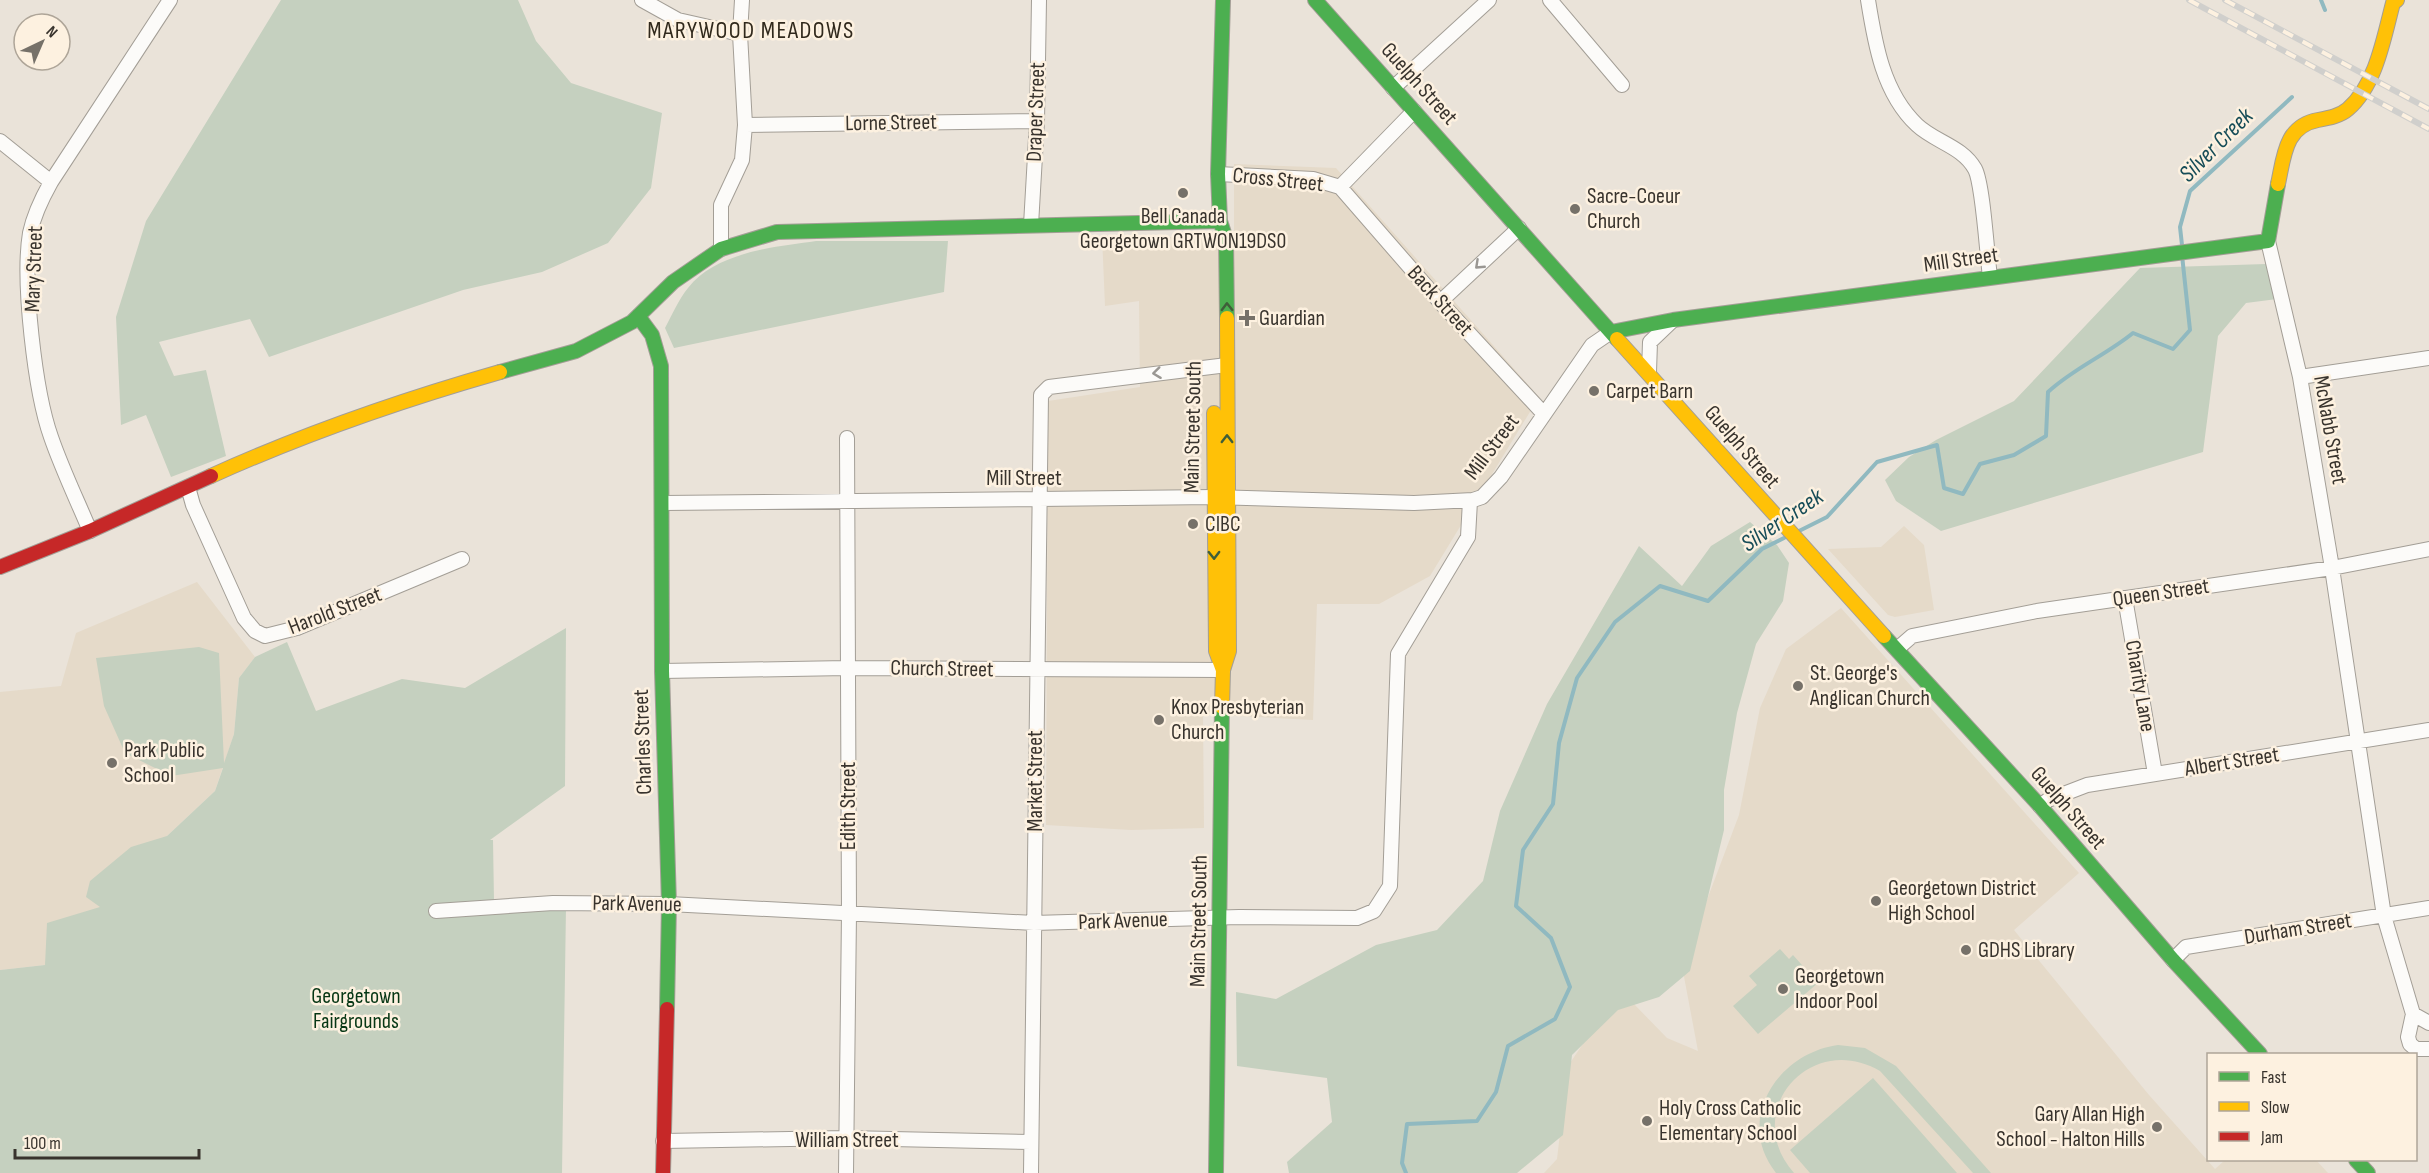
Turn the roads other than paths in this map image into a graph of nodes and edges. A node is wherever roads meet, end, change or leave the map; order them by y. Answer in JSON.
{"nodes":[{"id":1,"x":170,"y":0,"type":"edge"},
{"id":2,"x":642,"y":0,"type":"edge"},
{"id":3,"x":742,"y":0,"type":"edge"},
{"id":4,"x":1039,"y":0,"type":"edge"},
{"id":5,"x":1223,"y":0,"type":"edge"},
{"id":6,"x":1489,"y":0,"type":"edge"},
{"id":7,"x":1550,"y":0,"type":"edge"},
{"id":8,"x":1868,"y":0,"type":"edge"},
{"id":9,"x":2394,"y":1,"type":"edge"},
{"id":10,"x":1324,"y":3,"type":"edge"},
{"id":11,"x":740,"y":34,"type":"junction"},
{"id":12,"x":1623,"y":86,"type":"dead end"},
{"id":13,"x":1393,"y":87,"type":"junction"},
{"id":14,"x":1414,"y":111,"type":"junction"},
{"id":15,"x":1037,"y":122,"type":"junction"},
{"id":16,"x":745,"y":125,"type":"junction"},
{"id":17,"x":0,"y":141,"type":"edge"},
{"id":18,"x":1218,"y":174,"type":"junction"},
{"id":19,"x":51,"y":182,"type":"junction"},
{"id":20,"x":1340,"y":187,"type":"junction"},
{"id":21,"x":1220,"y":221,"type":"junction"},
{"id":22,"x":1031,"y":225,"type":"junction"},
{"id":23,"x":1519,"y":228,"type":"junction"},
{"id":24,"x":2268,"y":242,"type":"junction"},
{"id":25,"x":721,"y":249,"type":"junction"},
{"id":26,"x":1990,"y":277,"type":"junction"},
{"id":27,"x":1440,"y":302,"type":"junction"},
{"id":28,"x":638,"y":316,"type":"junction"},
{"id":29,"x":1673,"y":320,"type":"junction"},
{"id":30,"x":1611,"y":332,"type":"junction"},
{"id":31,"x":2429,"y":358,"type":"edge"},
{"id":32,"x":1221,"y":366,"type":"junction"},
{"id":33,"x":1649,"y":372,"type":"junction"},
{"id":34,"x":2300,"y":377,"type":"junction"},
{"id":35,"x":1544,"y":413,"type":"junction"},
{"id":36,"x":847,"y":438,"type":"dead end"},
{"id":37,"x":188,"y":487,"type":"junction"},
{"id":38,"x":1213,"y":497,"type":"junction"},
{"id":39,"x":1227,"y":497,"type":"junction"},
{"id":40,"x":849,"y":499,"type":"junction"},
{"id":41,"x":1038,"y":499,"type":"junction"},
{"id":42,"x":1470,"y":501,"type":"junction"},
{"id":43,"x":664,"y":503,"type":"junction"},
{"id":44,"x":90,"y":531,"type":"junction"},
{"id":45,"x":2429,"y":549,"type":"edge"},
{"id":46,"x":462,"y":560,"type":"dead end"},
{"id":47,"x":0,"y":567,"type":"edge"},
{"id":48,"x":2332,"y":568,"type":"junction"},
{"id":49,"x":2125,"y":598,"type":"junction"},
{"id":50,"x":1897,"y":649,"type":"junction"},
{"id":51,"x":847,"y":668,"type":"junction"},
{"id":52,"x":662,"y":670,"type":"junction"},
{"id":53,"x":1035,"y":670,"type":"junction"},
{"id":54,"x":1222,"y":670,"type":"junction"},
{"id":55,"x":2429,"y":730,"type":"edge"},
{"id":56,"x":2356,"y":742,"type":"junction"},
{"id":57,"x":2155,"y":774,"type":"junction"},
{"id":58,"x":2040,"y":806,"type":"junction"},
{"id":59,"x":669,"y":904,"type":"junction"},
{"id":60,"x":2429,"y":908,"type":"edge"},
{"id":61,"x":436,"y":911,"type":"dead end"},
{"id":62,"x":849,"y":913,"type":"junction"},
{"id":63,"x":2384,"y":916,"type":"junction"},
{"id":64,"x":1221,"y":917,"type":"junction"},
{"id":65,"x":1034,"y":923,"type":"junction"},
{"id":66,"x":2173,"y":960,"type":"junction"},
{"id":67,"x":2413,"y":1014,"type":"junction"},
{"id":68,"x":2429,"y":1023,"type":"edge"},
{"id":69,"x":2429,"y":1049,"type":"edge"},
{"id":70,"x":2259,"y":1053,"type":"edge"},
{"id":71,"x":846,"y":1138,"type":"junction"},
{"id":72,"x":663,"y":1141,"type":"junction"},
{"id":73,"x":1030,"y":1142,"type":"junction"},
{"id":74,"x":2356,"y":1161,"type":"edge"},
{"id":75,"x":663,"y":1173,"type":"edge"},
{"id":76,"x":846,"y":1173,"type":"edge"},
{"id":77,"x":1031,"y":1173,"type":"edge"},
{"id":78,"x":1216,"y":1173,"type":"edge"},
{"id":79,"x":2368,"y":1173,"type":"edge"}],
"edges":[{"from":1,"to":19,"type":"street","name":"Mary Street"},
{"from":2,"to":11,"type":"street"},
{"from":3,"to":11,"type":"street"},
{"from":4,"to":15,"type":"street","name":"Draper Street"},
{"from":5,"to":18,"type":"street","name":"Main Street South"},
{"from":6,"to":13,"type":"street"},
{"from":7,"to":12,"type":"street"},
{"from":8,"to":26,"type":"street"},
{"from":9,"to":24,"type":"street","name":"McNabb Street"},
{"from":10,"to":13,"type":"street","name":"Guelph Street"},
{"from":11,"to":16,"type":"street"},
{"from":13,"to":14,"type":"street","name":"Guelph Street"},
{"from":14,"to":20,"type":"street","name":"Cross Street"},
{"from":14,"to":23,"type":"street","name":"Guelph Street"},
{"from":15,"to":16,"type":"street","name":"Lorne Street"},
{"from":15,"to":22,"type":"street","name":"Draper Street"},
{"from":16,"to":25,"type":"street"},
{"from":17,"to":19,"type":"street"},
{"from":18,"to":20,"type":"street","name":"Cross Street"},
{"from":18,"to":21,"type":"street","name":"Main Street South"},
{"from":19,"to":44,"type":"street","name":"Mary Street"},
{"from":20,"to":27,"type":"street","name":"Back Street"},
{"from":21,"to":22,"type":"street"},
{"from":21,"to":32,"type":"street","name":"Main Street South"},
{"from":22,"to":25,"type":"street"},
{"from":23,"to":27,"type":"street","one_way":true},
{"from":23,"to":30,"type":"street","name":"Guelph Street"},
{"from":24,"to":26,"type":"street","name":"Mill Street"},
{"from":24,"to":34,"type":"street","name":"McNabb Street"},
{"from":25,"to":28,"type":"street"},
{"from":26,"to":29,"type":"street","name":"Mill Street"},
{"from":27,"to":35,"type":"street","name":"Back Street"},
{"from":28,"to":37,"type":"street"},
{"from":28,"to":43,"type":"street","name":"Charles Street"},
{"from":29,"to":30,"type":"street","name":"Mill Street"},
{"from":29,"to":33,"type":"street"},
{"from":30,"to":33,"type":"street","name":"Guelph Street"},
{"from":30,"to":35,"type":"street","name":"Mill Street"},
{"from":31,"to":34,"type":"street"},
{"from":32,"to":38,"type":"street","name":"Main Street South"},
{"from":39,"to":32,"type":"street","name":"Main Street South","one_way":true},
{"from":32,"to":41,"type":"street","name":"Market Street","one_way":true},
{"from":33,"to":50,"type":"street","name":"Guelph Street"},
{"from":34,"to":48,"type":"street","name":"McNabb Street"},
{"from":35,"to":42,"type":"street","name":"Mill Street"},
{"from":36,"to":40,"type":"street","name":"Edith Street"},
{"from":37,"to":44,"type":"street"},
{"from":37,"to":46,"type":"street","name":"Harold Street"},
{"from":38,"to":39,"type":"street","name":"Mill Street"},
{"from":38,"to":41,"type":"street","name":"Mill Street"},
{"from":38,"to":54,"type":"street","name":"Main Street South","one_way":true},
{"from":39,"to":42,"type":"street","name":"Mill Street"},
{"from":39,"to":54,"type":"street","name":"Main Street South"},
{"from":40,"to":41,"type":"street","name":"Mill Street"},
{"from":40,"to":43,"type":"street","name":"Mill Street"},
{"from":40,"to":51,"type":"street","name":"Edith Street"},
{"from":41,"to":53,"type":"street","name":"Market Street"},
{"from":42,"to":64,"type":"street","name":"Park Avenue"},
{"from":43,"to":52,"type":"street","name":"Charles Street"},
{"from":44,"to":47,"type":"street"},
{"from":45,"to":48,"type":"street","name":"Queen Street"},
{"from":48,"to":49,"type":"street","name":"Queen Street"},
{"from":48,"to":56,"type":"street","name":"McNabb Street"},
{"from":49,"to":50,"type":"street","name":"Queen Street"},
{"from":49,"to":57,"type":"street","name":"Charity Lane"},
{"from":50,"to":58,"type":"street","name":"Guelph Street"},
{"from":51,"to":52,"type":"street","name":"Church Street"},
{"from":51,"to":53,"type":"street","name":"Church Street"},
{"from":51,"to":62,"type":"street","name":"Edith Street"},
{"from":52,"to":59,"type":"street","name":"Charles Street"},
{"from":53,"to":54,"type":"street","name":"Church Street"},
{"from":53,"to":65,"type":"street","name":"Market Street"},
{"from":54,"to":64,"type":"street","name":"Main Street South"},
{"from":55,"to":56,"type":"street","name":"Albert Street"},
{"from":56,"to":57,"type":"street","name":"Albert Street"},
{"from":56,"to":63,"type":"street","name":"McNabb Street"},
{"from":57,"to":58,"type":"street","name":"Albert Street"},
{"from":58,"to":66,"type":"street","name":"Guelph Street"},
{"from":59,"to":61,"type":"street","name":"Park Avenue"},
{"from":59,"to":62,"type":"street","name":"Park Avenue"},
{"from":59,"to":72,"type":"street","name":"Charles Street"},
{"from":60,"to":63,"type":"street","name":"Durham Street"},
{"from":62,"to":65,"type":"street","name":"Park Avenue"},
{"from":62,"to":71,"type":"street","name":"Edith Street"},
{"from":63,"to":66,"type":"street","name":"Durham Street"},
{"from":63,"to":67,"type":"street","name":"McNabb Street"},
{"from":64,"to":65,"type":"street","name":"Park Avenue"},
{"from":64,"to":78,"type":"street","name":"Main Street South"},
{"from":65,"to":73,"type":"street","name":"Market Street"},
{"from":66,"to":70,"type":"street","name":"Guelph Street"},
{"from":67,"to":68,"type":"street"},
{"from":67,"to":69,"type":"street"},
{"from":71,"to":72,"type":"street","name":"William Street"},
{"from":71,"to":73,"type":"street","name":"William Street"},
{"from":71,"to":76,"type":"street","name":"Edith Street"},
{"from":72,"to":75,"type":"street","name":"Charles Street"},
{"from":73,"to":77,"type":"street","name":"Market Street"},
{"from":74,"to":79,"type":"street"}]}
